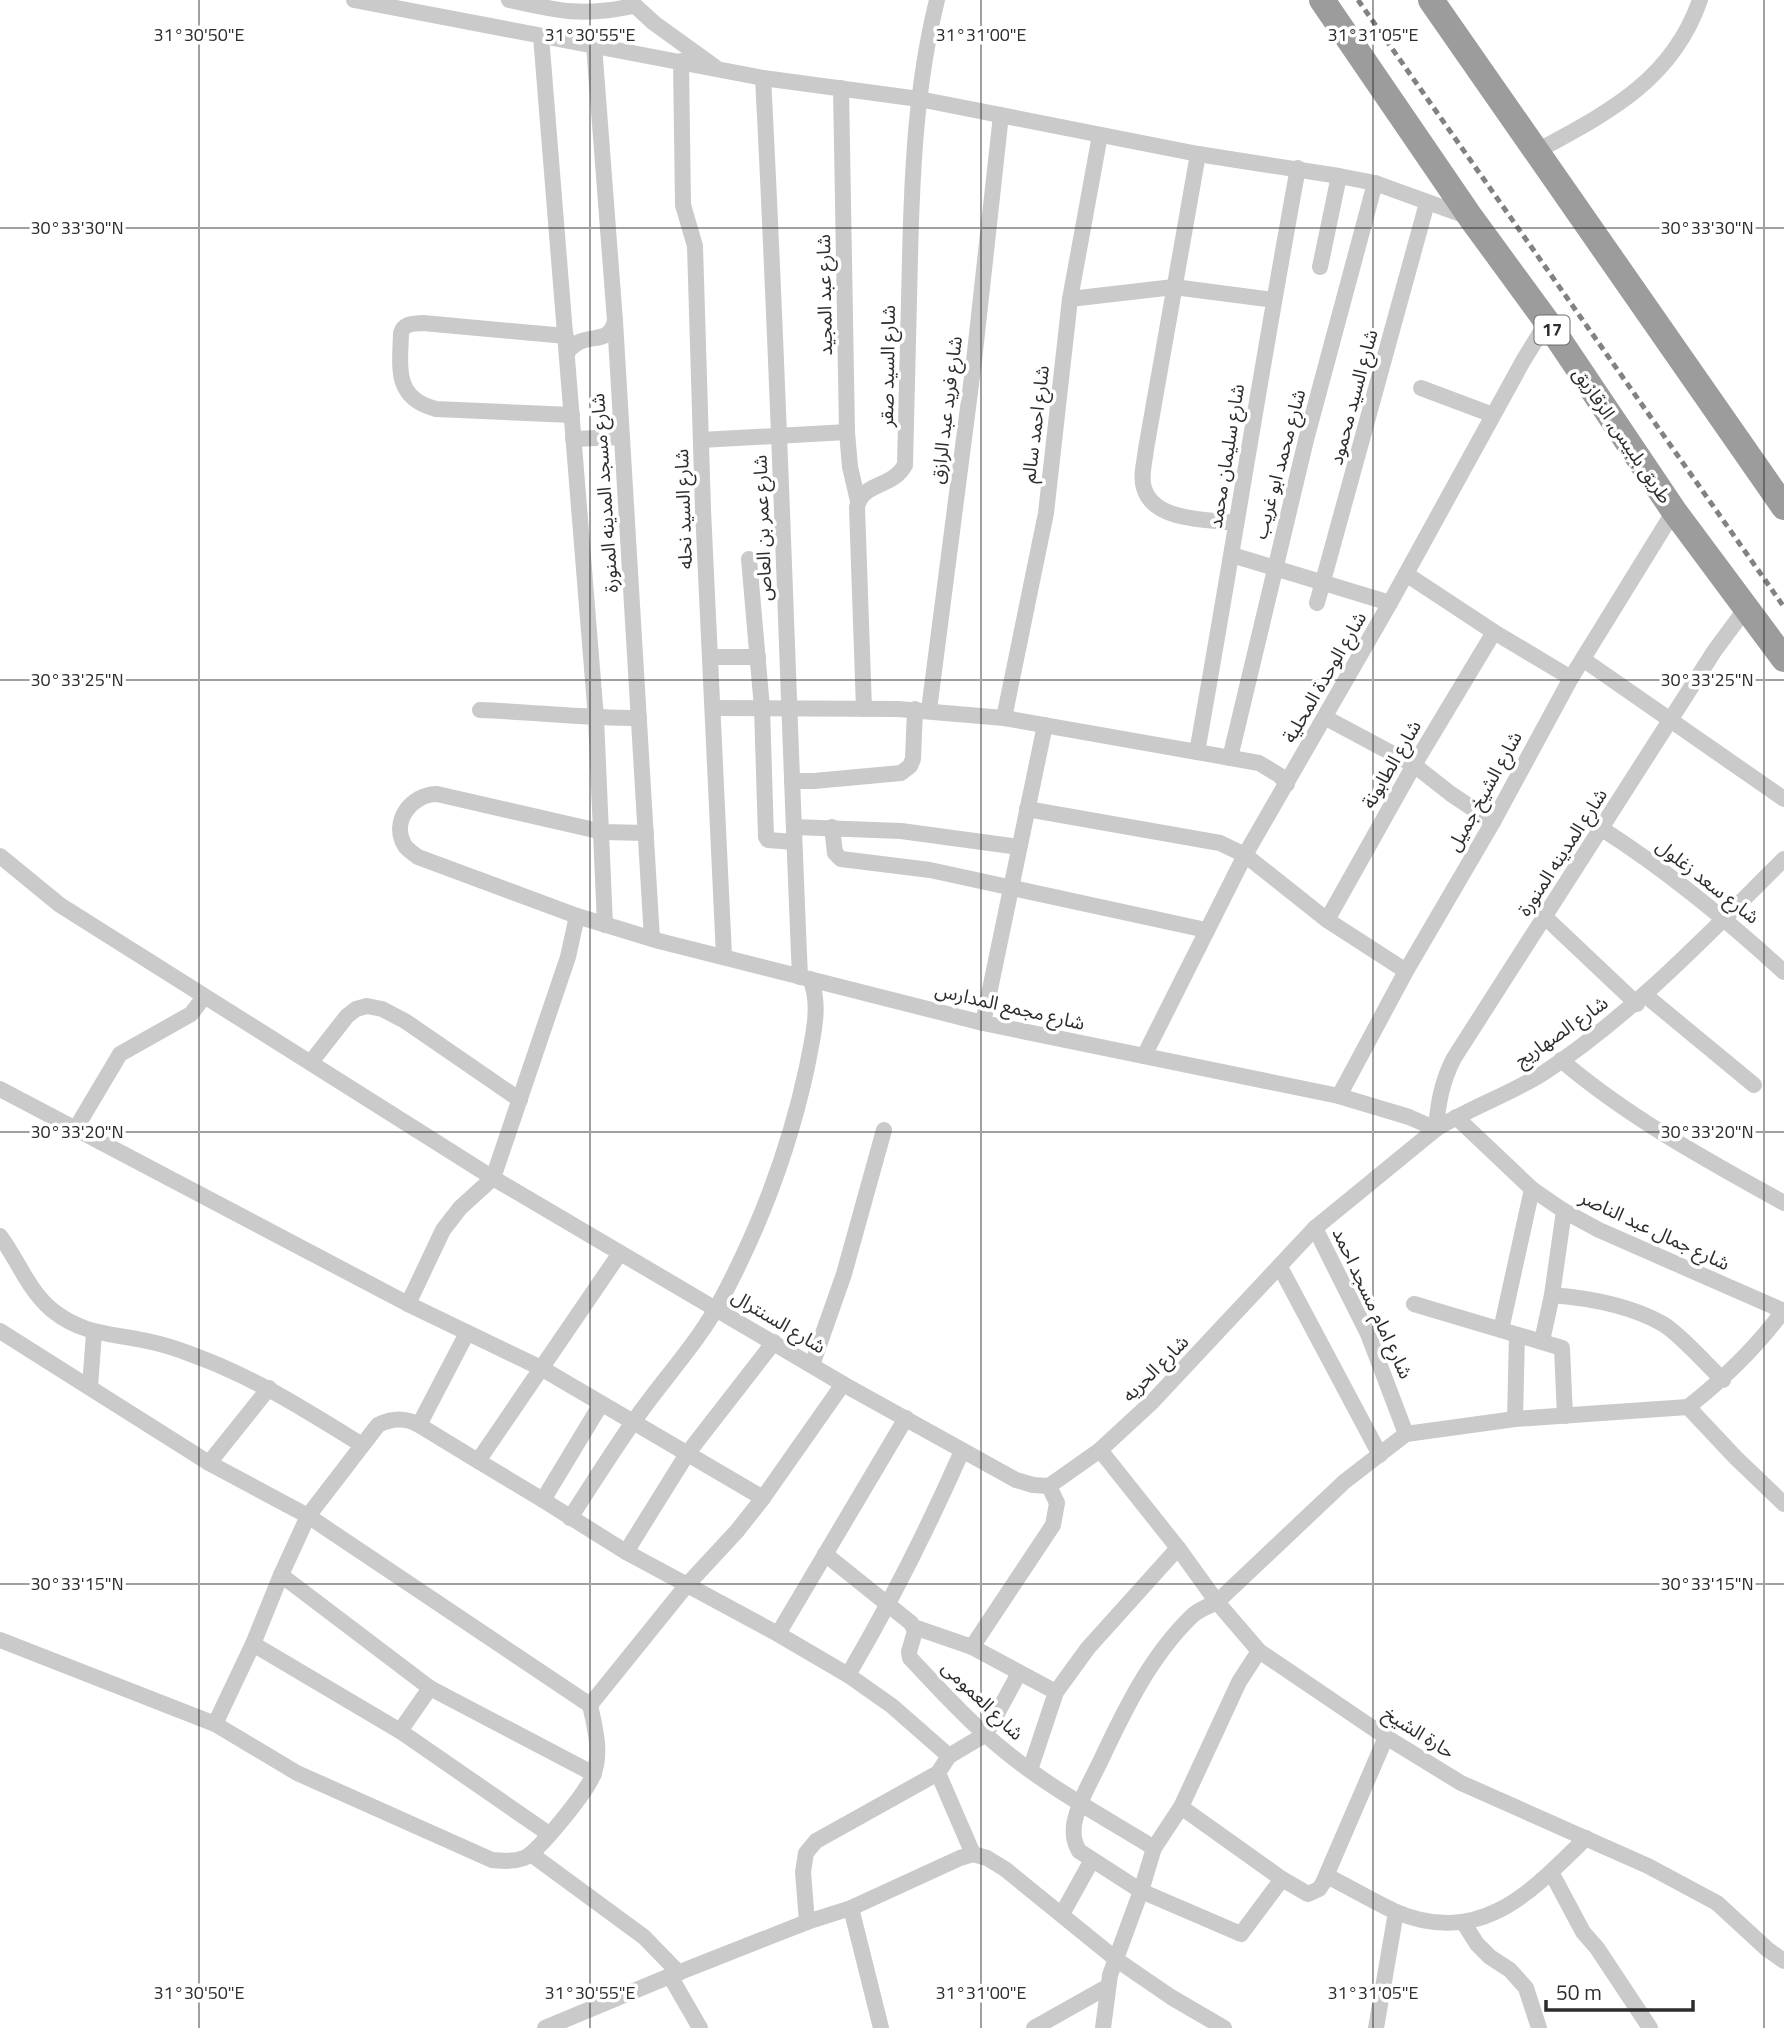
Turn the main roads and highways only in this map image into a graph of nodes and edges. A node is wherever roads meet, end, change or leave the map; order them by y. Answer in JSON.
{"nodes":[{"id":1,"x":1322,"y":0,"type":"edge"},
{"id":2,"x":1431,"y":0,"type":"edge"},
{"id":3,"x":1784,"y":507,"type":"edge"},
{"id":4,"x":1784,"y":659,"type":"edge"}],
"edges":[{"from":1,"to":4,"type":"highway","name":"طريق بلبيس, الزقازيق","number":"17"},
{"from":2,"to":3,"type":"highway"}]}
